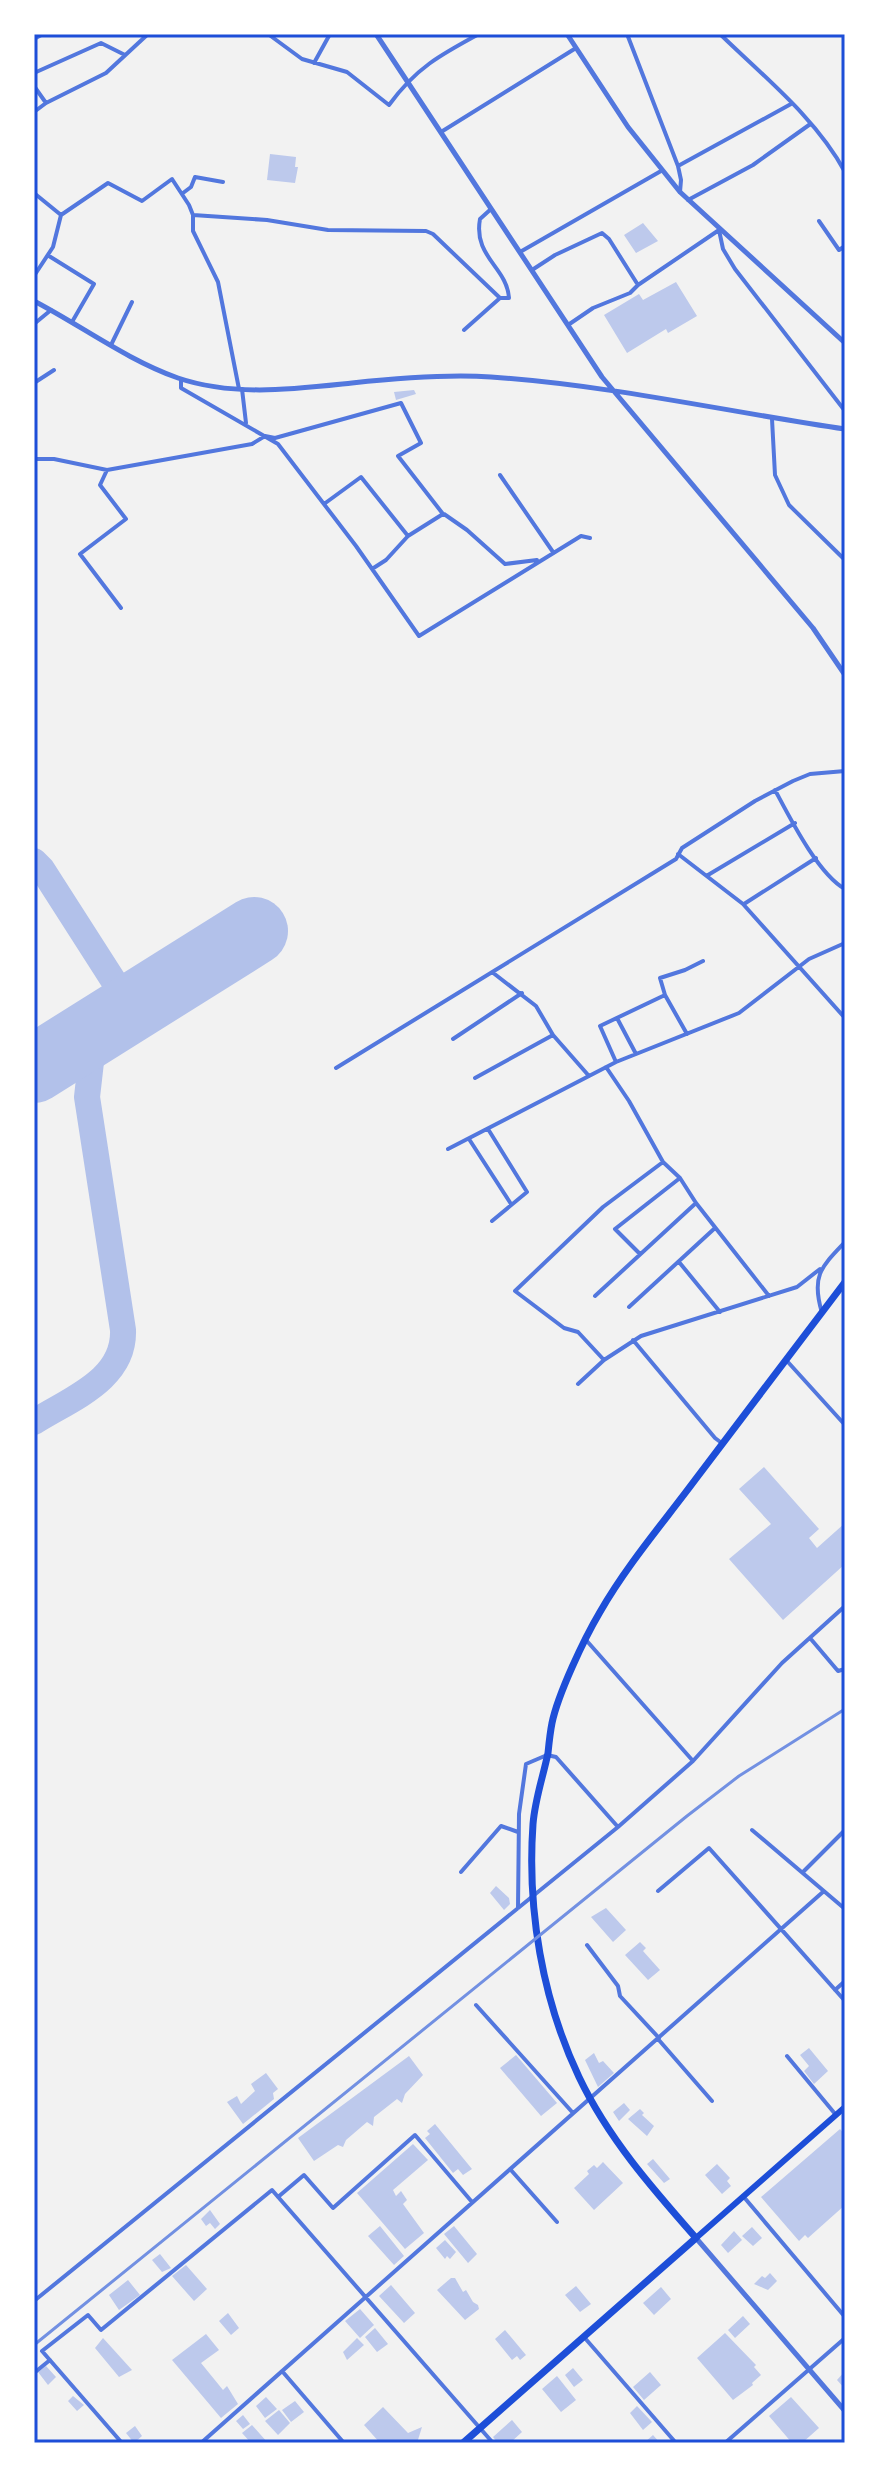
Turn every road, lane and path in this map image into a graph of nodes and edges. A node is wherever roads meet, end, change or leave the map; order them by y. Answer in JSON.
{"nodes":[{"id":1,"x":43,"y":34,"type":"edge"},
{"id":2,"x":268,"y":34,"type":"edge"},
{"id":3,"x":330,"y":34,"type":"edge"},
{"id":4,"x":376,"y":34,"type":"edge"},
{"id":5,"x":479,"y":34,"type":"edge"},
{"id":6,"x":567,"y":34,"type":"edge"},
{"id":7,"x":627,"y":34,"type":"edge"},
{"id":8,"x":720,"y":34,"type":"edge"},
{"id":9,"x":147,"y":35,"type":"edge"},
{"id":10,"x":34,"y":39,"type":"edge"},
{"id":11,"x":576,"y":48,"type":"junction"},
{"id":12,"x":125,"y":55,"type":"junction"},
{"id":13,"x":314,"y":63,"type":"junction"},
{"id":14,"x":34,"y":73,"type":"edge"},
{"id":15,"x":407,"y":81,"type":"junction"},
{"id":16,"x":34,"y":86,"type":"edge"},
{"id":17,"x":46,"y":103,"type":"junction"},
{"id":18,"x":791,"y":104,"type":"junction"},
{"id":19,"x":34,"y":112,"type":"edge"},
{"id":20,"x":809,"y":125,"type":"junction"},
{"id":21,"x":441,"y":132,"type":"junction"},
{"id":22,"x":678,"y":166,"type":"junction"},
{"id":23,"x":844,"y":169,"type":"edge"},
{"id":24,"x":661,"y":171,"type":"junction"},
{"id":25,"x":223,"y":182,"type":"dead end"},
{"id":26,"x":680,"y":192,"type":"junction"},
{"id":27,"x":34,"y":193,"type":"edge"},
{"id":28,"x":183,"y":193,"type":"junction"},
{"id":29,"x":688,"y":200,"type":"junction"},
{"id":30,"x":492,"y":208,"type":"junction"},
{"id":31,"x":61,"y":215,"type":"junction"},
{"id":32,"x":193,"y":215,"type":"junction"},
{"id":33,"x":819,"y":221,"type":"dead end"},
{"id":34,"x":719,"y":230,"type":"junction"},
{"id":35,"x":845,"y":246,"type":"edge"},
{"id":36,"x":520,"y":252,"type":"junction"},
{"id":37,"x":49,"y":256,"type":"junction"},
{"id":38,"x":532,"y":270,"type":"junction"},
{"id":39,"x":34,"y":276,"type":"edge"},
{"id":40,"x":638,"y":285,"type":"junction"},
{"id":41,"x":500,"y":298,"type":"junction"},
{"id":42,"x":34,"y":301,"type":"edge"},
{"id":43,"x":132,"y":302,"type":"dead end"},
{"id":44,"x":51,"y":310,"type":"junction"},
{"id":45,"x":72,"y":322,"type":"junction"},
{"id":46,"x":34,"y":324,"type":"edge"},
{"id":47,"x":568,"y":325,"type":"junction"},
{"id":48,"x":464,"y":330,"type":"dead end"},
{"id":49,"x":845,"y":343,"type":"edge"},
{"id":50,"x":111,"y":345,"type":"junction"},
{"id":51,"x":54,"y":370,"type":"dead end"},
{"id":52,"x":181,"y":379,"type":"junction"},
{"id":53,"x":34,"y":383,"type":"edge"},
{"id":54,"x":241,"y":389,"type":"junction"},
{"id":55,"x":617,"y":394,"type":"junction"},
{"id":56,"x":845,"y":411,"type":"edge"},
{"id":57,"x":772,"y":419,"type":"junction"},
{"id":58,"x":246,"y":423,"type":"junction"},
{"id":59,"x":845,"y":429,"type":"edge"},
{"id":60,"x":265,"y":436,"type":"junction"},
{"id":61,"x":34,"y":459,"type":"edge"},
{"id":62,"x":107,"y":470,"type":"junction"},
{"id":63,"x":500,"y":475,"type":"dead end"},
{"id":64,"x":324,"y":504,"type":"junction"},
{"id":65,"x":443,"y":514,"type":"junction"},
{"id":66,"x":408,"y":536,"type":"junction"},
{"id":67,"x":590,"y":538,"type":"dead end"},
{"id":68,"x":553,"y":552,"type":"junction"},
{"id":69,"x":540,"y":560,"type":"junction"},
{"id":70,"x":845,"y":560,"type":"edge"},
{"id":71,"x":372,"y":569,"type":"junction"},
{"id":72,"x":121,"y":608,"type":"dead end"},
{"id":73,"x":845,"y":675,"type":"edge"},
{"id":74,"x":845,"y":771,"type":"edge"},
{"id":75,"x":775,"y":790,"type":"junction"},
{"id":76,"x":795,"y":823,"type":"junction"},
{"id":77,"x":678,"y":854,"type":"junction"},
{"id":78,"x":816,"y":858,"type":"junction"},
{"id":79,"x":708,"y":875,"type":"junction"},
{"id":80,"x":845,"y":889,"type":"edge"},
{"id":81,"x":743,"y":904,"type":"junction"},
{"id":82,"x":845,"y":943,"type":"edge"},
{"id":83,"x":703,"y":961,"type":"dead end"},
{"id":84,"x":799,"y":966,"type":"junction"},
{"id":85,"x":492,"y":972,"type":"junction"},
{"id":86,"x":522,"y":993,"type":"junction"},
{"id":87,"x":665,"y":995,"type":"junction"},
{"id":88,"x":617,"y":1018,"type":"junction"},
{"id":89,"x":845,"y":1018,"type":"edge"},
{"id":90,"x":688,"y":1034,"type":"junction"},
{"id":91,"x":553,"y":1035,"type":"junction"},
{"id":92,"x":453,"y":1039,"type":"dead end"},
{"id":93,"x":636,"y":1054,"type":"junction"},
{"id":94,"x":616,"y":1062,"type":"junction"},
{"id":95,"x":606,"y":1067,"type":"junction"},
{"id":96,"x":336,"y":1068,"type":"dead end"},
{"id":97,"x":589,"y":1076,"type":"junction"},
{"id":98,"x":475,"y":1078,"type":"dead end"},
{"id":99,"x":488,"y":1129,"type":"junction"},
{"id":100,"x":469,"y":1139,"type":"junction"},
{"id":101,"x":448,"y":1149,"type":"dead end"},
{"id":102,"x":663,"y":1162,"type":"junction"},
{"id":103,"x":680,"y":1178,"type":"junction"},
{"id":104,"x":696,"y":1203,"type":"junction"},
{"id":105,"x":512,"y":1205,"type":"junction"},
{"id":106,"x":492,"y":1221,"type":"dead end"},
{"id":107,"x":715,"y":1228,"type":"junction"},
{"id":108,"x":845,"y":1242,"type":"edge"},
{"id":109,"x":640,"y":1254,"type":"junction"},
{"id":110,"x":678,"y":1261,"type":"junction"},
{"id":111,"x":820,"y":1269,"type":"junction"},
{"id":112,"x":845,"y":1282,"type":"edge"},
{"id":113,"x":595,"y":1296,"type":"dead end"},
{"id":114,"x":769,"y":1296,"type":"junction"},
{"id":115,"x":629,"y":1307,"type":"dead end"},
{"id":116,"x":720,"y":1312,"type":"junction"},
{"id":117,"x":822,"y":1313,"type":"junction"},
{"id":118,"x":633,"y":1340,"type":"junction"},
{"id":119,"x":604,"y":1360,"type":"junction"},
{"id":120,"x":787,"y":1361,"type":"junction"},
{"id":121,"x":578,"y":1384,"type":"dead end"},
{"id":122,"x":845,"y":1425,"type":"edge"},
{"id":123,"x":723,"y":1444,"type":"junction"},
{"id":124,"x":845,"y":1606,"type":"edge"},
{"id":125,"x":810,"y":1638,"type":"junction"},
{"id":126,"x":586,"y":1640,"type":"junction"},
{"id":127,"x":845,"y":1669,"type":"edge"},
{"id":128,"x":547,"y":1755,"type":"junction"},
{"id":129,"x":693,"y":1761,"type":"junction"},
{"id":130,"x":618,"y":1827,"type":"junction"},
{"id":131,"x":752,"y":1830,"type":"dead end"},
{"id":132,"x":845,"y":1830,"type":"edge"},
{"id":133,"x":518,"y":1832,"type":"junction"},
{"id":134,"x":461,"y":1872,"type":"dead end"},
{"id":135,"x":803,"y":1872,"type":"junction"},
{"id":136,"x":658,"y":1891,"type":"dead end"},
{"id":137,"x":824,"y":1891,"type":"junction"},
{"id":138,"x":518,"y":1908,"type":"junction"},
{"id":139,"x":845,"y":1909,"type":"edge"},
{"id":140,"x":782,"y":1929,"type":"junction"},
{"id":141,"x":587,"y":1945,"type":"dead end"},
{"id":142,"x":845,"y":1981,"type":"edge"},
{"id":143,"x":835,"y":1990,"type":"junction"},
{"id":144,"x":845,"y":2001,"type":"edge"},
{"id":145,"x":476,"y":2005,"type":"dead end"},
{"id":146,"x":658,"y":2039,"type":"junction"},
{"id":147,"x":787,"y":2056,"type":"dead end"},
{"id":148,"x":590,"y":2099,"type":"junction"},
{"id":149,"x":712,"y":2101,"type":"dead end"},
{"id":150,"x":845,"y":2107,"type":"edge"},
{"id":151,"x":573,"y":2113,"type":"junction"},
{"id":152,"x":836,"y":2115,"type":"junction"},
{"id":153,"x":510,"y":2169,"type":"junction"},
{"id":154,"x":743,"y":2196,"type":"junction"},
{"id":155,"x":278,"y":2197,"type":"junction"},
{"id":156,"x":472,"y":2202,"type":"junction"},
{"id":157,"x":557,"y":2222,"type":"dead end"},
{"id":158,"x":696,"y":2238,"type":"junction"},
{"id":159,"x":365,"y":2297,"type":"junction"},
{"id":160,"x":34,"y":2301,"type":"edge"},
{"id":161,"x":845,"y":2317,"type":"edge"},
{"id":162,"x":584,"y":2337,"type":"junction"},
{"id":163,"x":845,"y":2338,"type":"edge"},
{"id":164,"x":50,"y":2360,"type":"junction"},
{"id":165,"x":809,"y":2369,"type":"junction"},
{"id":166,"x":282,"y":2371,"type":"junction"},
{"id":167,"x":34,"y":2373,"type":"edge"},
{"id":168,"x":845,"y":2411,"type":"edge"},
{"id":169,"x":480,"y":2428,"type":"junction"},
{"id":170,"x":122,"y":2443,"type":"edge"},
{"id":171,"x":201,"y":2443,"type":"edge"},
{"id":172,"x":344,"y":2443,"type":"edge"},
{"id":173,"x":463,"y":2443,"type":"edge"},
{"id":174,"x":493,"y":2443,"type":"edge"},
{"id":175,"x":676,"y":2443,"type":"edge"},
{"id":176,"x":725,"y":2443,"type":"edge"}],
"edges":[{"from":1,"to":10,"type":"street"},
{"from":2,"to":13,"type":"street"},
{"from":3,"to":13,"type":"street"},
{"from":4,"to":15,"type":"street"},
{"from":5,"to":15,"type":"street"},
{"from":6,"to":11,"type":"street"},
{"from":7,"to":22,"type":"street"},
{"from":8,"to":18,"type":"street"},
{"from":9,"to":12,"type":"street"},
{"from":11,"to":21,"type":"street"},
{"from":11,"to":24,"type":"street"},
{"from":12,"to":14,"type":"street"},
{"from":12,"to":17,"type":"street"},
{"from":13,"to":15,"type":"street"},
{"from":15,"to":21,"type":"street"},
{"from":16,"to":17,"type":"street"},
{"from":17,"to":19,"type":"street"},
{"from":18,"to":20,"type":"street"},
{"from":18,"to":22,"type":"street"},
{"from":20,"to":23,"type":"street"},
{"from":20,"to":29,"type":"street"},
{"from":21,"to":30,"type":"street"},
{"from":22,"to":26,"type":"street"},
{"from":24,"to":26,"type":"street"},
{"from":24,"to":36,"type":"street"},
{"from":25,"to":28,"type":"street"},
{"from":26,"to":29,"type":"street"},
{"from":27,"to":31,"type":"street"},
{"from":28,"to":31,"type":"street"},
{"from":28,"to":32,"type":"street"},
{"from":29,"to":34,"type":"street"},
{"from":30,"to":36,"type":"street"},
{"from":30,"to":41,"type":"street"},
{"from":31,"to":37,"type":"street"},
{"from":32,"to":41,"type":"street"},
{"from":32,"to":54,"type":"street"},
{"from":33,"to":35,"type":"street"},
{"from":34,"to":40,"type":"street"},
{"from":34,"to":49,"type":"street"},
{"from":34,"to":56,"type":"street"},
{"from":36,"to":38,"type":"street"},
{"from":37,"to":39,"type":"street"},
{"from":37,"to":45,"type":"street"},
{"from":38,"to":40,"type":"street"},
{"from":38,"to":47,"type":"street"},
{"from":40,"to":47,"type":"street"},
{"from":41,"to":48,"type":"street"},
{"from":42,"to":44,"type":"street"},
{"from":43,"to":50,"type":"street"},
{"from":44,"to":45,"type":"street"},
{"from":44,"to":46,"type":"street"},
{"from":45,"to":50,"type":"street"},
{"from":47,"to":55,"type":"street"},
{"from":50,"to":52,"type":"street"},
{"from":51,"to":53,"type":"street"},
{"from":52,"to":54,"type":"street"},
{"from":52,"to":58,"type":"street"},
{"from":54,"to":55,"type":"street"},
{"from":54,"to":58,"type":"street"},
{"from":55,"to":57,"type":"street"},
{"from":55,"to":73,"type":"street"},
{"from":57,"to":59,"type":"street"},
{"from":57,"to":70,"type":"street"},
{"from":58,"to":60,"type":"street"},
{"from":60,"to":62,"type":"street"},
{"from":60,"to":64,"type":"street"},
{"from":60,"to":65,"type":"street"},
{"from":61,"to":62,"type":"street"},
{"from":62,"to":72,"type":"street"},
{"from":63,"to":68,"type":"street"},
{"from":64,"to":66,"type":"street"},
{"from":64,"to":71,"type":"street"},
{"from":65,"to":66,"type":"street"},
{"from":65,"to":69,"type":"street"},
{"from":66,"to":71,"type":"street"},
{"from":67,"to":68,"type":"street"},
{"from":68,"to":69,"type":"street"},
{"from":69,"to":71,"type":"street"},
{"from":74,"to":75,"type":"street"},
{"from":75,"to":76,"type":"street"},
{"from":75,"to":77,"type":"street"},
{"from":76,"to":78,"type":"street"},
{"from":76,"to":79,"type":"street"},
{"from":77,"to":79,"type":"street"},
{"from":77,"to":85,"type":"street"},
{"from":78,"to":80,"type":"street"},
{"from":78,"to":81,"type":"street"},
{"from":79,"to":81,"type":"street"},
{"from":81,"to":84,"type":"street"},
{"from":82,"to":84,"type":"street"},
{"from":83,"to":87,"type":"street"},
{"from":84,"to":89,"type":"street"},
{"from":84,"to":90,"type":"street"},
{"from":85,"to":86,"type":"street"},
{"from":85,"to":96,"type":"street"},
{"from":86,"to":91,"type":"street"},
{"from":86,"to":92,"type":"street"},
{"from":87,"to":88,"type":"street"},
{"from":87,"to":90,"type":"street"},
{"from":88,"to":93,"type":"street"},
{"from":88,"to":94,"type":"street"},
{"from":90,"to":93,"type":"street"},
{"from":91,"to":97,"type":"street"},
{"from":91,"to":98,"type":"street"},
{"from":93,"to":94,"type":"street"},
{"from":94,"to":95,"type":"street"},
{"from":95,"to":97,"type":"street"},
{"from":95,"to":102,"type":"street"},
{"from":97,"to":99,"type":"street"},
{"from":99,"to":100,"type":"street"},
{"from":99,"to":105,"type":"street"},
{"from":100,"to":101,"type":"street"},
{"from":100,"to":105,"type":"street"},
{"from":102,"to":103,"type":"street"},
{"from":102,"to":119,"type":"street"},
{"from":103,"to":104,"type":"street"},
{"from":103,"to":109,"type":"street"},
{"from":104,"to":107,"type":"street"},
{"from":104,"to":109,"type":"street"},
{"from":105,"to":106,"type":"street"},
{"from":107,"to":110,"type":"street"},
{"from":107,"to":114,"type":"street"},
{"from":108,"to":111,"type":"street"},
{"from":109,"to":113,"type":"street"},
{"from":110,"to":115,"type":"street"},
{"from":110,"to":116,"type":"street"},
{"from":111,"to":114,"type":"street"},
{"from":111,"to":117,"type":"street"},
{"from":112,"to":117,"type":"main road"},
{"from":114,"to":116,"type":"street"},
{"from":116,"to":118,"type":"street"},
{"from":117,"to":120,"type":"main road"},
{"from":118,"to":119,"type":"street"},
{"from":118,"to":123,"type":"street"},
{"from":119,"to":121,"type":"street"},
{"from":120,"to":122,"type":"street"},
{"from":120,"to":123,"type":"main road"},
{"from":123,"to":126,"type":"main road"},
{"from":124,"to":125,"type":"street"},
{"from":125,"to":127,"type":"street"},
{"from":125,"to":129,"type":"street"},
{"from":126,"to":128,"type":"main road"},
{"from":126,"to":129,"type":"street"},
{"from":128,"to":130,"type":"street"},
{"from":128,"to":133,"type":"street"},
{"from":128,"to":148,"type":"main road"},
{"from":129,"to":130,"type":"street"},
{"from":130,"to":138,"type":"street"},
{"from":131,"to":135,"type":"street"},
{"from":132,"to":135,"type":"street"},
{"from":133,"to":134,"type":"street"},
{"from":133,"to":138,"type":"street"},
{"from":135,"to":137,"type":"street"},
{"from":136,"to":140,"type":"street"},
{"from":137,"to":139,"type":"street"},
{"from":137,"to":140,"type":"street"},
{"from":138,"to":160,"type":"street"},
{"from":140,"to":143,"type":"street"},
{"from":140,"to":146,"type":"street"},
{"from":141,"to":146,"type":"street"},
{"from":142,"to":143,"type":"street"},
{"from":143,"to":144,"type":"street"},
{"from":145,"to":151,"type":"street"},
{"from":146,"to":148,"type":"street"},
{"from":146,"to":149,"type":"street"},
{"from":147,"to":152,"type":"street"},
{"from":148,"to":151,"type":"street"},
{"from":148,"to":158,"type":"main road"},
{"from":150,"to":152,"type":"main road"},
{"from":151,"to":153,"type":"street"},
{"from":152,"to":154,"type":"main road"},
{"from":153,"to":156,"type":"street"},
{"from":153,"to":157,"type":"street"},
{"from":154,"to":158,"type":"main road"},
{"from":154,"to":161,"type":"street"},
{"from":155,"to":156,"type":"street"},
{"from":155,"to":159,"type":"street"},
{"from":155,"to":164,"type":"street"},
{"from":156,"to":159,"type":"street"},
{"from":158,"to":162,"type":"main road"},
{"from":158,"to":165,"type":"street"},
{"from":159,"to":166,"type":"street"},
{"from":159,"to":169,"type":"street"},
{"from":162,"to":169,"type":"main road"},
{"from":162,"to":175,"type":"street"},
{"from":163,"to":165,"type":"street"},
{"from":164,"to":167,"type":"street"},
{"from":164,"to":170,"type":"street"},
{"from":165,"to":168,"type":"street"},
{"from":165,"to":176,"type":"street"},
{"from":166,"to":171,"type":"street"},
{"from":166,"to":172,"type":"street"},
{"from":169,"to":173,"type":"main road"},
{"from":169,"to":174,"type":"street"}]}
